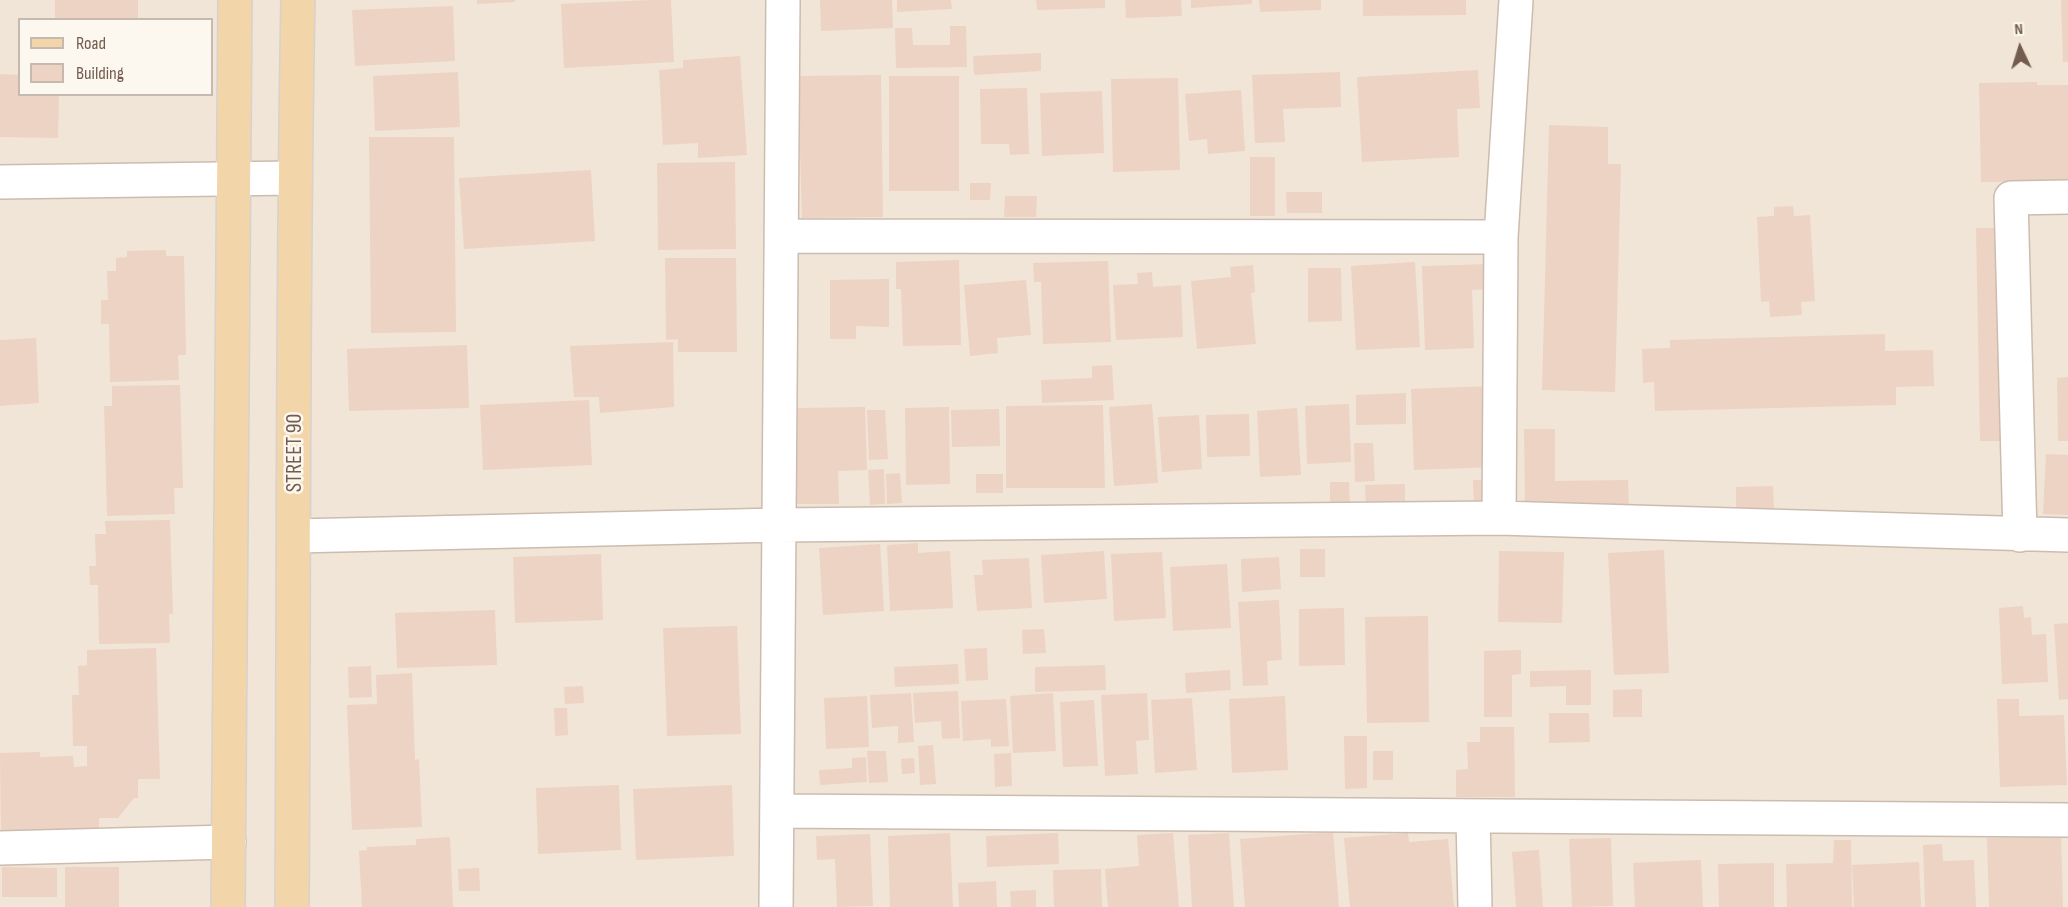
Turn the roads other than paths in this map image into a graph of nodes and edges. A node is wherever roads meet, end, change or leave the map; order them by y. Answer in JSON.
{"nodes":[{"id":1,"x":235,"y":0,"type":"edge"},
{"id":2,"x":298,"y":0,"type":"edge"},
{"id":3,"x":783,"y":0,"type":"edge"},
{"id":4,"x":1516,"y":0,"type":"edge"},
{"id":5,"x":235,"y":178,"type":"junction"},
{"id":6,"x":294,"y":178,"type":"junction"},
{"id":7,"x":0,"y":182,"type":"edge"},
{"id":8,"x":2068,"y":197,"type":"edge"},
{"id":9,"x":781,"y":236,"type":"junction"},
{"id":10,"x":1501,"y":237,"type":"junction"},
{"id":11,"x":1499,"y":518,"type":"junction"},
{"id":12,"x":779,"y":525,"type":"junction"},
{"id":13,"x":2020,"y":535,"type":"junction"},
{"id":14,"x":2068,"y":535,"type":"edge"},
{"id":15,"x":295,"y":536,"type":"junction"},
{"id":16,"x":777,"y":811,"type":"junction"},
{"id":17,"x":1473,"y":816,"type":"junction"},
{"id":18,"x":2068,"y":820,"type":"edge"},
{"id":19,"x":229,"y":842,"type":"junction"},
{"id":20,"x":0,"y":848,"type":"edge"},
{"id":21,"x":228,"y":907,"type":"edge"},
{"id":22,"x":292,"y":907,"type":"edge"},
{"id":23,"x":776,"y":907,"type":"edge"},
{"id":24,"x":1475,"y":907,"type":"edge"}],
"edges":[{"from":1,"to":5,"type":"main road"},
{"from":2,"to":6,"type":"main road","name":"STREET 90"},
{"from":3,"to":9,"type":"street"},
{"from":4,"to":10,"type":"street"},
{"from":5,"to":6,"type":"street"},
{"from":5,"to":7,"type":"street"},
{"from":5,"to":19,"type":"main road"},
{"from":6,"to":15,"type":"main road","name":"STREET 90"},
{"from":8,"to":13,"type":"street"},
{"from":9,"to":10,"type":"street"},
{"from":9,"to":12,"type":"street"},
{"from":10,"to":11,"type":"street"},
{"from":11,"to":12,"type":"street"},
{"from":11,"to":13,"type":"street"},
{"from":12,"to":15,"type":"street"},
{"from":12,"to":16,"type":"street"},
{"from":13,"to":14,"type":"street"},
{"from":15,"to":22,"type":"main road","name":"STREET 90"},
{"from":16,"to":17,"type":"street"},
{"from":16,"to":23,"type":"street"},
{"from":17,"to":18,"type":"street"},
{"from":17,"to":24,"type":"street"},
{"from":19,"to":20,"type":"street"},
{"from":19,"to":21,"type":"main road"}]}
